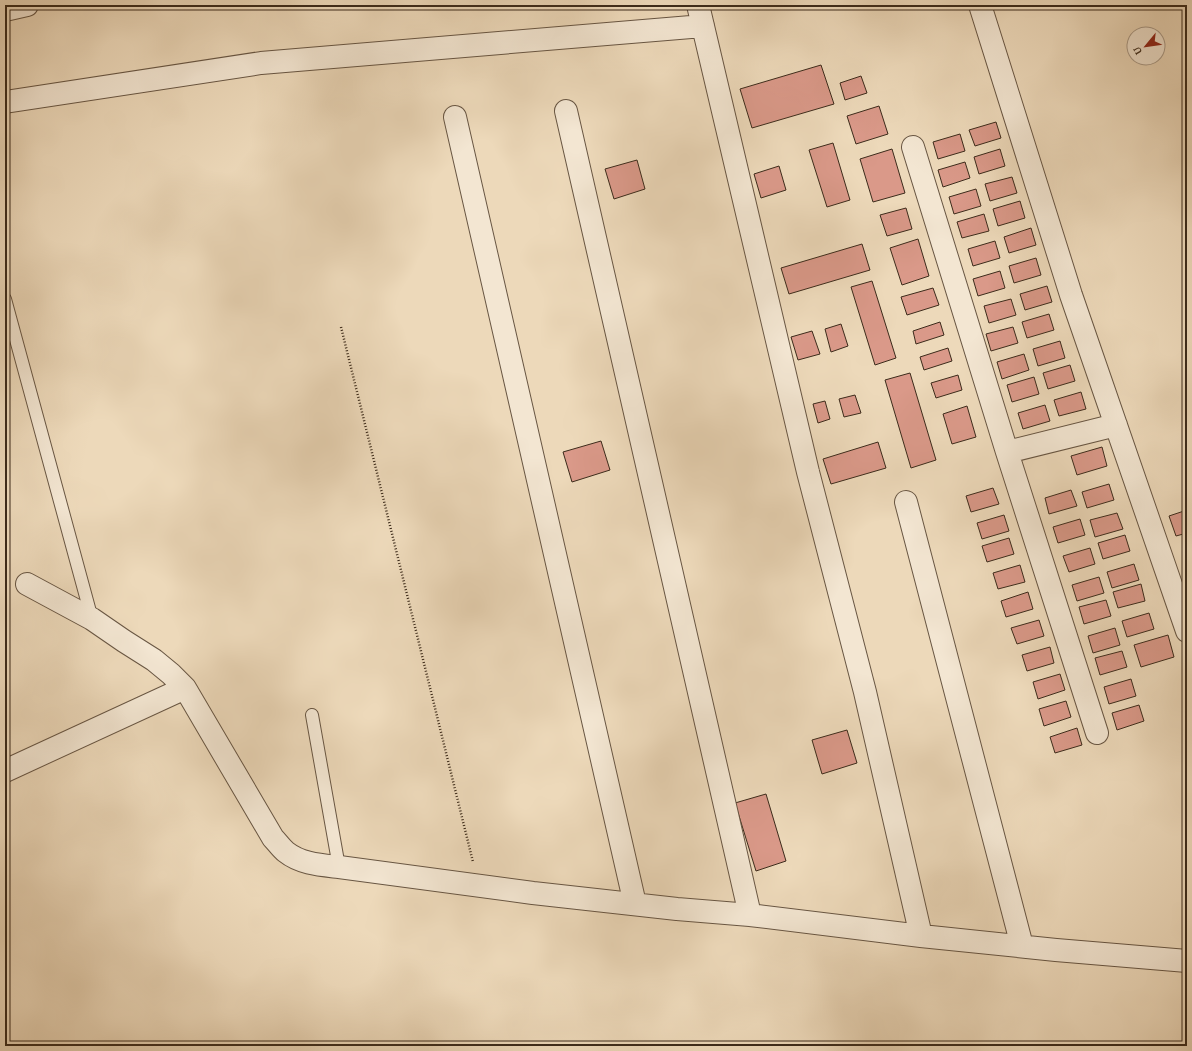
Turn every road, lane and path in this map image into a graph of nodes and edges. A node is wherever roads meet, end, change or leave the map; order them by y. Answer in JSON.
{"nodes":[{"id":1,"x":27,"y":5,"type":"edge"},
{"id":2,"x":698,"y":5,"type":"edge"},
{"id":3,"x":980,"y":5,"type":"edge"},
{"id":4,"x":5,"y":10,"type":"edge"},
{"id":5,"x":703,"y":26,"type":"junction"},
{"id":6,"x":5,"y":102,"type":"edge"},
{"id":7,"x":566,"y":111,"type":"dead end"},
{"id":8,"x":455,"y":117,"type":"dead end"},
{"id":9,"x":913,"y":148,"type":"dead end"},
{"id":10,"x":5,"y":299,"type":"edge"},
{"id":11,"x":341,"y":327,"type":"dead end"},
{"id":12,"x":1116,"y":425,"type":"junction"},
{"id":13,"x":1007,"y":452,"type":"junction"},
{"id":14,"x":906,"y":502,"type":"dead end"},
{"id":15,"x":27,"y":584,"type":"dead end"},
{"id":16,"x":92,"y":619,"type":"junction"},
{"id":17,"x":1187,"y":631,"type":"edge"},
{"id":18,"x":185,"y":688,"type":"junction"},
{"id":19,"x":312,"y":715,"type":"dead end"},
{"id":20,"x":1097,"y":733,"type":"dead end"},
{"id":21,"x":5,"y":771,"type":"edge"},
{"id":22,"x":339,"y":867,"type":"junction"},
{"id":23,"x":479,"y":886,"type":"junction"},
{"id":24,"x":635,"y":904,"type":"junction"},
{"id":25,"x":750,"y":915,"type":"junction"},
{"id":26,"x":921,"y":936,"type":"junction"},
{"id":27,"x":1022,"y":946,"type":"junction"},
{"id":28,"x":1187,"y":961,"type":"edge"}],
"edges":[{"from":1,"to":4,"type":"street"},
{"from":2,"to":5,"type":"street"},
{"from":3,"to":12,"type":"street"},
{"from":5,"to":6,"type":"street"},
{"from":5,"to":26,"type":"street"},
{"from":7,"to":25,"type":"street"},
{"from":8,"to":24,"type":"street"},
{"from":9,"to":13,"type":"street"},
{"from":10,"to":16,"type":"lane"},
{"from":11,"to":23,"type":"path"},
{"from":12,"to":13,"type":"street"},
{"from":12,"to":17,"type":"street"},
{"from":13,"to":20,"type":"street"},
{"from":14,"to":27,"type":"street"},
{"from":15,"to":16,"type":"street"},
{"from":16,"to":18,"type":"street"},
{"from":18,"to":21,"type":"street"},
{"from":18,"to":22,"type":"street"},
{"from":19,"to":22,"type":"lane"},
{"from":22,"to":23,"type":"street"},
{"from":23,"to":24,"type":"street"},
{"from":24,"to":25,"type":"street"},
{"from":25,"to":26,"type":"street"},
{"from":26,"to":27,"type":"street"},
{"from":27,"to":28,"type":"street"}]}
